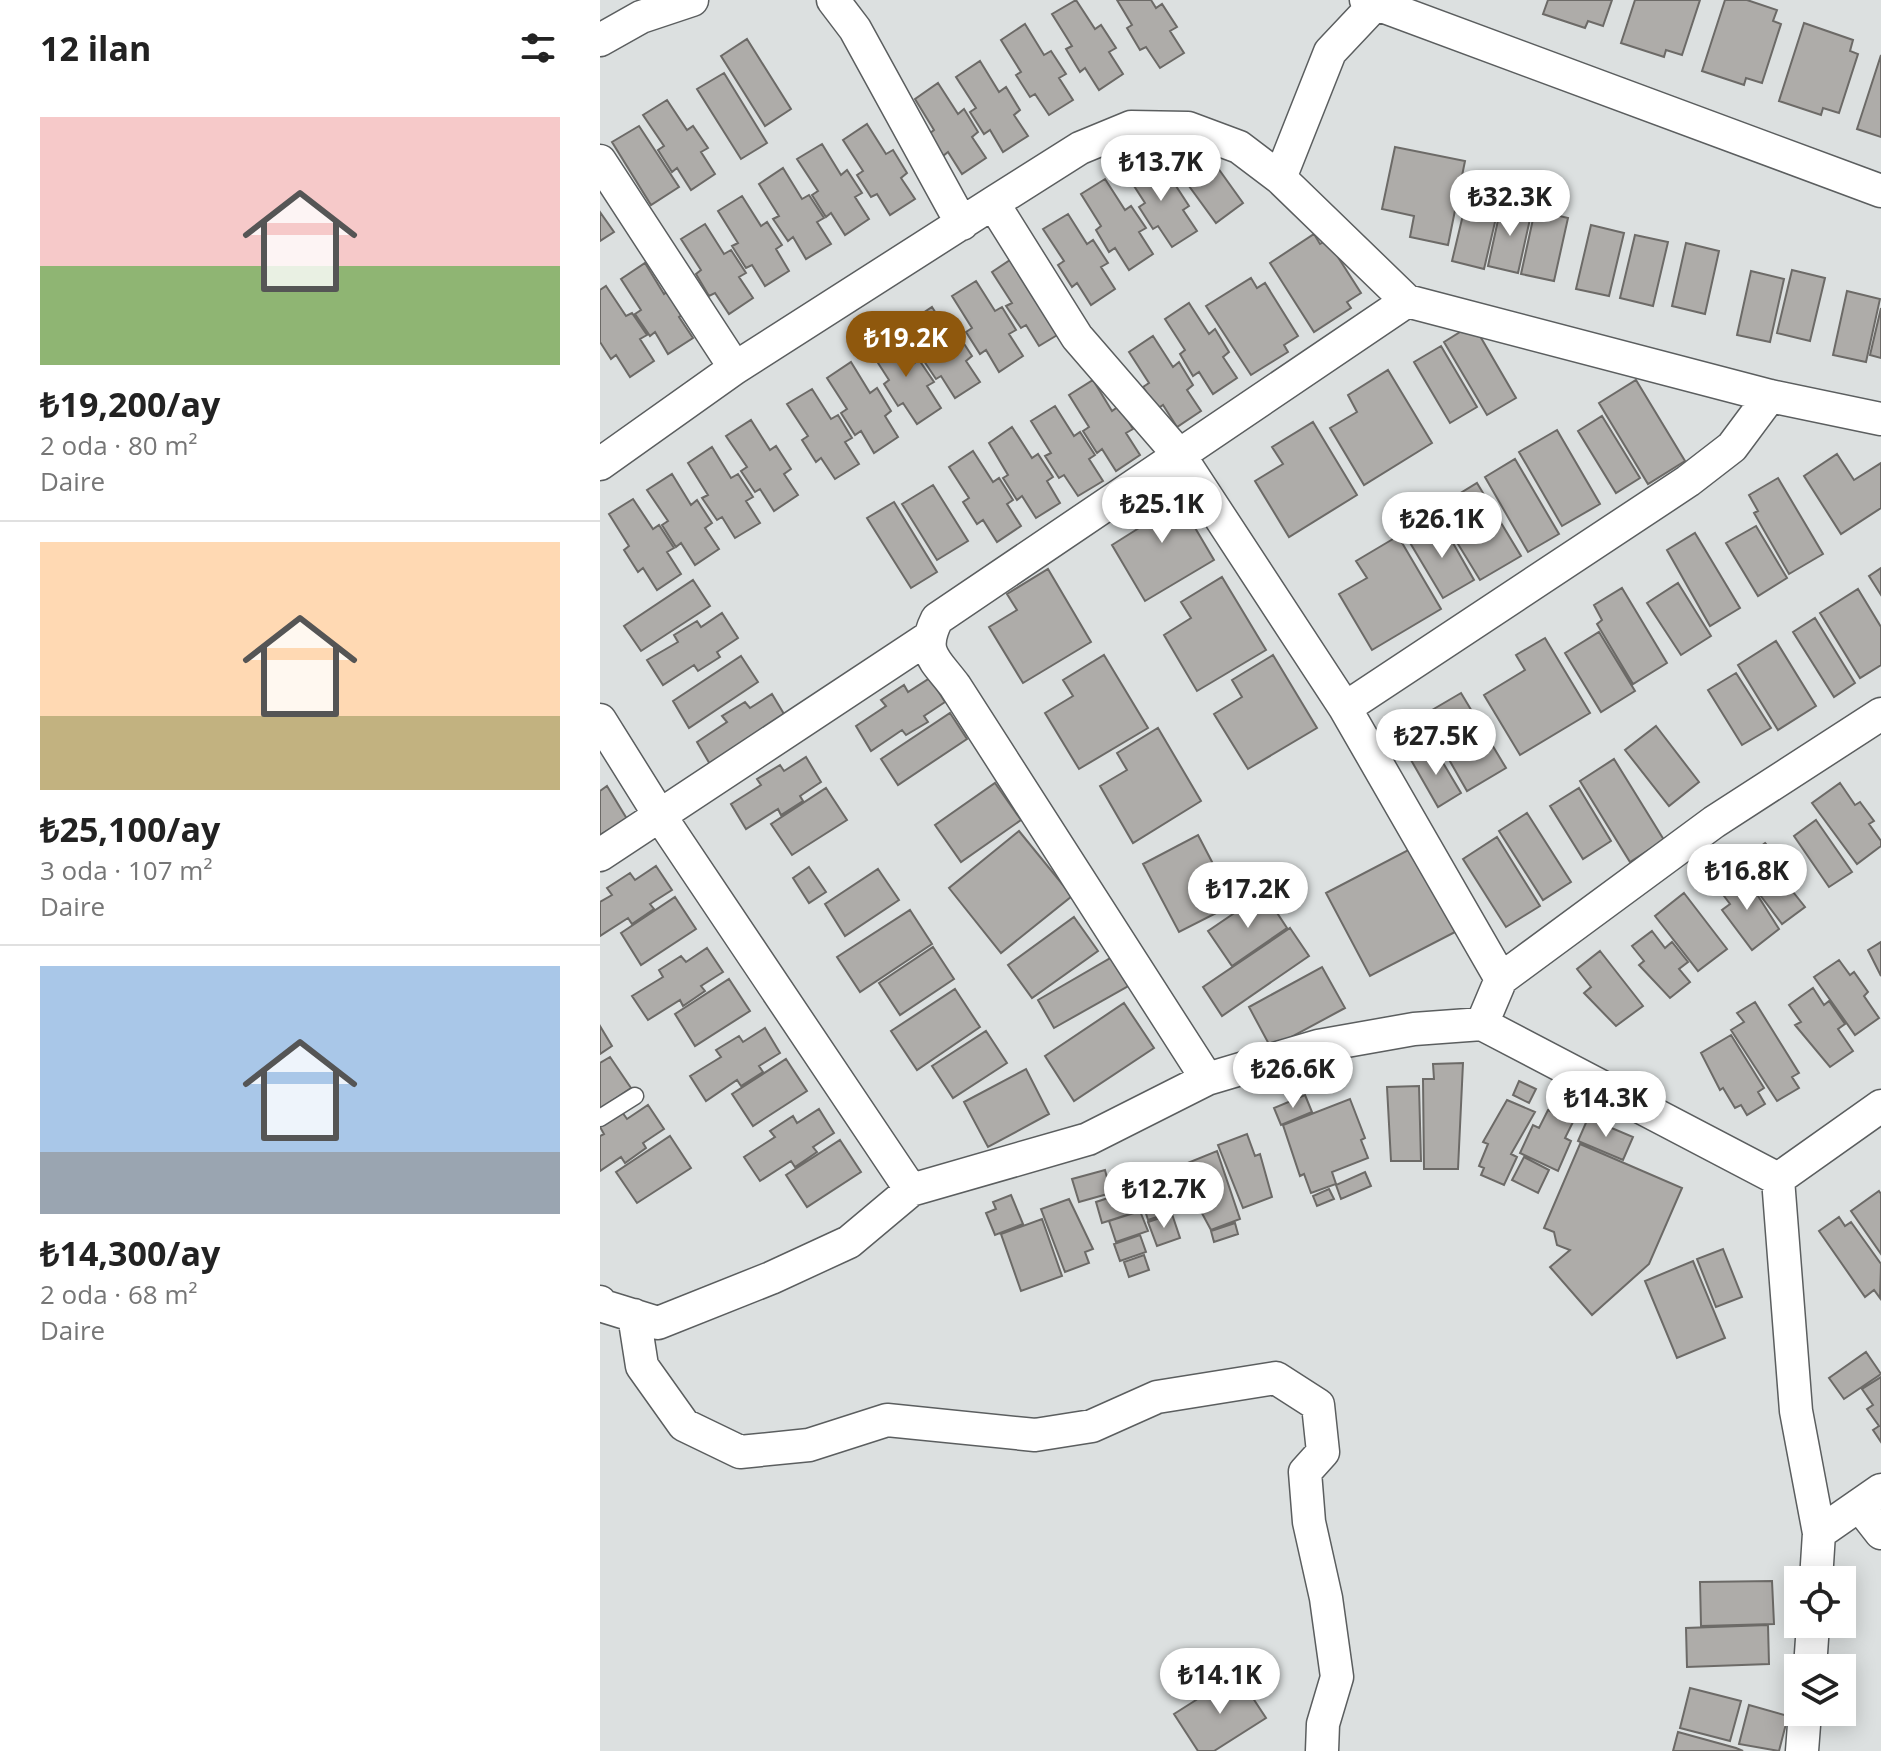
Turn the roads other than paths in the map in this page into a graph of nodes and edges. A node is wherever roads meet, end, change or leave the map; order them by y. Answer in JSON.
{"nodes":[{"id":1,"x":692,"y":0,"type":"edge"},
{"id":2,"x":833,"y":0,"type":"edge"},
{"id":3,"x":1374,"y":1,"type":"edge"},
{"id":4,"x":600,"y":40,"type":"edge"},
{"id":5,"x":600,"y":161,"type":"edge"},
{"id":6,"x":1280,"y":178,"type":"junction"},
{"id":7,"x":1881,"y":191,"type":"edge"},
{"id":8,"x":993,"y":203,"type":"junction"},
{"id":9,"x":962,"y":224,"type":"junction"},
{"id":10,"x":1407,"y":301,"type":"junction"},
{"id":11,"x":735,"y":368,"type":"junction"},
{"id":12,"x":1770,"y":396,"type":"junction"},
{"id":13,"x":1881,"y":419,"type":"edge"},
{"id":14,"x":1180,"y":456,"type":"junction"},
{"id":15,"x":600,"y":464,"type":"edge"},
{"id":16,"x":928,"y":638,"type":"junction"},
{"id":17,"x":1345,"y":708,"type":"junction"},
{"id":18,"x":1881,"y":714,"type":"edge"},
{"id":19,"x":600,"y":720,"type":"edge"},
{"id":20,"x":660,"y":816,"type":"junction"},
{"id":21,"x":600,"y":855,"type":"edge"},
{"id":22,"x":1501,"y":979,"type":"junction"},
{"id":23,"x":1482,"y":1024,"type":"junction"},
{"id":24,"x":1207,"y":1079,"type":"junction"},
{"id":25,"x":635,"y":1096,"type":"dead end"},
{"id":26,"x":1881,"y":1106,"type":"edge"},
{"id":27,"x":600,"y":1118,"type":"edge"},
{"id":28,"x":1778,"y":1179,"type":"junction"},
{"id":29,"x":911,"y":1190,"type":"junction"},
{"id":30,"x":600,"y":1302,"type":"edge"},
{"id":31,"x":634,"y":1315,"type":"junction"},
{"id":32,"x":1870,"y":1497,"type":"edge"},
{"id":33,"x":1819,"y":1533,"type":"junction"},
{"id":34,"x":1881,"y":1533,"type":"edge"},
{"id":35,"x":1817,"y":1566,"type":"edge"},
{"id":36,"x":1804,"y":1726,"type":"edge"},
{"id":37,"x":1322,"y":1751,"type":"edge"},
{"id":38,"x":1802,"y":1751,"type":"edge"}],
"edges":[{"from":1,"to":4,"type":"street"},
{"from":2,"to":9,"type":"street"},
{"from":3,"to":6,"type":"street"},
{"from":3,"to":7,"type":"street"},
{"from":5,"to":11,"type":"street"},
{"from":6,"to":8,"type":"street"},
{"from":6,"to":10,"type":"street"},
{"from":8,"to":9,"type":"street"},
{"from":8,"to":14,"type":"street"},
{"from":9,"to":11,"type":"street"},
{"from":10,"to":12,"type":"street"},
{"from":10,"to":14,"type":"street"},
{"from":11,"to":15,"type":"street"},
{"from":12,"to":13,"type":"street"},
{"from":12,"to":17,"type":"street"},
{"from":14,"to":16,"type":"street"},
{"from":14,"to":17,"type":"street"},
{"from":16,"to":20,"type":"street"},
{"from":16,"to":24,"type":"street"},
{"from":17,"to":22,"type":"street"},
{"from":18,"to":22,"type":"street"},
{"from":19,"to":20,"type":"street"},
{"from":20,"to":21,"type":"street"},
{"from":20,"to":29,"type":"street"},
{"from":22,"to":23,"type":"street"},
{"from":23,"to":24,"type":"street"},
{"from":23,"to":28,"type":"street"},
{"from":24,"to":29,"type":"street"},
{"from":25,"to":27,"type":"lane"},
{"from":26,"to":28,"type":"street"},
{"from":28,"to":33,"type":"street"},
{"from":29,"to":31,"type":"street"},
{"from":30,"to":31,"type":"street"},
{"from":31,"to":37,"type":"street"},
{"from":32,"to":33,"type":"street"},
{"from":32,"to":34,"type":"street"},
{"from":33,"to":35,"type":"street"},
{"from":36,"to":38,"type":"street"}]}
